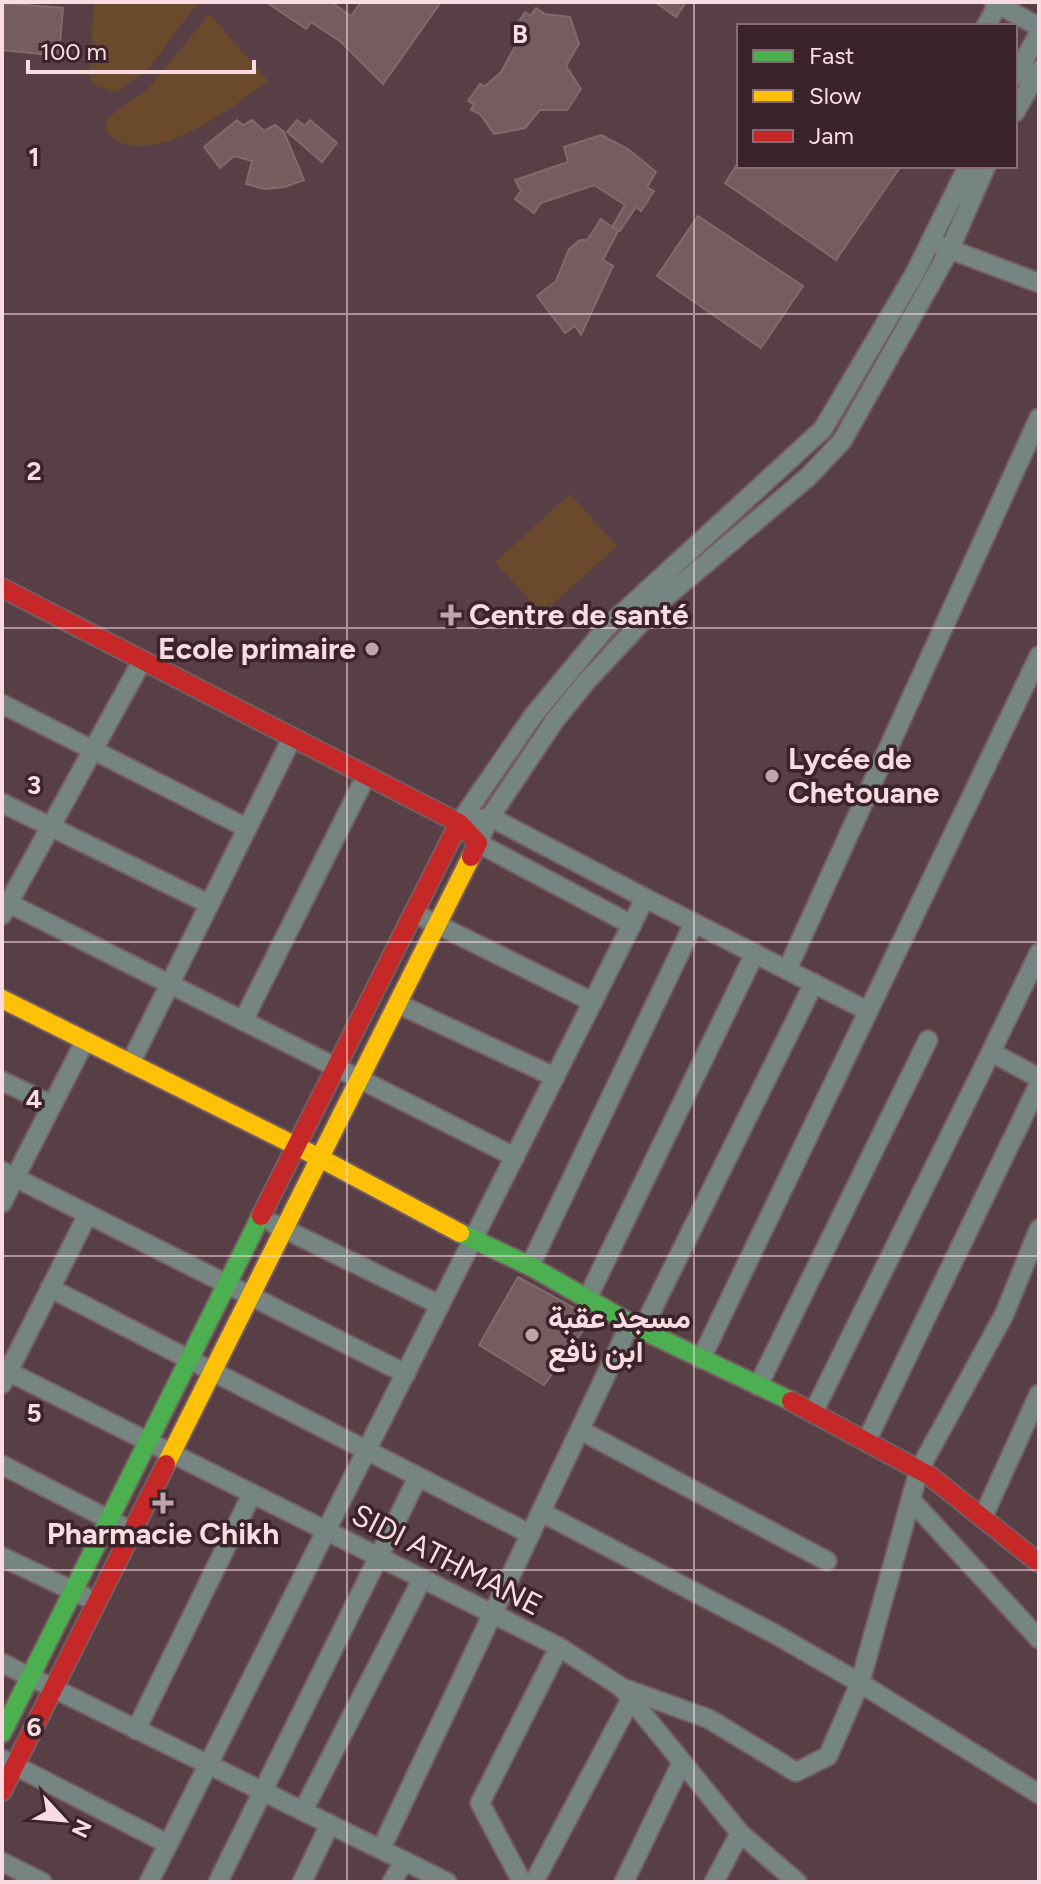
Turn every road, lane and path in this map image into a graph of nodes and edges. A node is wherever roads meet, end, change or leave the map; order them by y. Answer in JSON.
{"nodes":[{"id":1,"x":996,"y":3,"type":"edge"},
{"id":2,"x":987,"y":24,"type":"edge"},
{"id":3,"x":1039,"y":27,"type":"edge"},
{"id":4,"x":1039,"y":33,"type":"edge"},
{"id":5,"x":1039,"y":70,"type":"edge"},
{"id":6,"x":1017,"y":73,"type":"edge"},
{"id":7,"x":1017,"y":108,"type":"edge"},
{"id":8,"x":967,"y":168,"type":"edge"},
{"id":9,"x":985,"y":168,"type":"edge"},
{"id":10,"x":931,"y":241,"type":"junction"},
{"id":11,"x":949,"y":251,"type":"junction"},
{"id":12,"x":1039,"y":283,"type":"edge"},
{"id":13,"x":1039,"y":418,"type":"edge"},
{"id":14,"x":823,"y":429,"type":"junction"},
{"id":15,"x":842,"y":441,"type":"junction"},
{"id":16,"x":2,"y":588,"type":"edge"},
{"id":17,"x":1039,"y":656,"type":"edge"},
{"id":18,"x":142,"y":661,"type":"junction"},
{"id":19,"x":568,"y":670,"type":"junction"},
{"id":20,"x":585,"y":683,"type":"junction"},
{"id":21,"x":2,"y":704,"type":"edge"},
{"id":22,"x":292,"y":738,"type":"junction"},
{"id":23,"x":93,"y":750,"type":"junction"},
{"id":24,"x":366,"y":776,"type":"junction"},
{"id":25,"x":2,"y":803,"type":"edge"},
{"id":26,"x":490,"y":817,"type":"junction"},
{"id":27,"x":459,"y":823,"type":"junction"},
{"id":28,"x":51,"y":827,"type":"junction"},
{"id":29,"x":247,"y":828,"type":"junction"},
{"id":30,"x":478,"y":843,"type":"junction"},
{"id":31,"x":645,"y":898,"type":"junction"},
{"id":32,"x":209,"y":904,"type":"junction"},
{"id":33,"x":4,"y":906,"type":"edge"},
{"id":34,"x":414,"y":913,"type":"junction"},
{"id":35,"x":438,"y":923,"type":"junction"},
{"id":36,"x":694,"y":923,"type":"junction"},
{"id":37,"x":632,"y":925,"type":"junction"},
{"id":38,"x":755,"y":953,"type":"junction"},
{"id":39,"x":1039,"y":953,"type":"edge"},
{"id":40,"x":787,"y":970,"type":"junction"},
{"id":41,"x":814,"y":983,"type":"junction"},
{"id":42,"x":170,"y":984,"type":"junction"},
{"id":43,"x":2,"y":999,"type":"edge"},
{"id":44,"x":593,"y":1002,"type":"junction"},
{"id":45,"x":398,"y":1004,"type":"junction"},
{"id":46,"x":868,"y":1011,"type":"junction"},
{"id":47,"x":243,"y":1021,"type":"junction"},
{"id":48,"x":928,"y":1040,"type":"dead end"},
{"id":49,"x":85,"y":1041,"type":"junction"},
{"id":50,"x":991,"y":1052,"type":"junction"},
{"id":51,"x":130,"y":1064,"type":"junction"},
{"id":52,"x":338,"y":1068,"type":"junction"},
{"id":53,"x":555,"y":1077,"type":"junction"},
{"id":54,"x":360,"y":1079,"type":"junction"},
{"id":55,"x":2,"y":1081,"type":"edge"},
{"id":56,"x":1039,"y":1081,"type":"edge"},
{"id":57,"x":52,"y":1105,"type":"junction"},
{"id":58,"x":298,"y":1149,"type":"junction"},
{"id":59,"x":515,"y":1157,"type":"junction"},
{"id":60,"x":320,"y":1158,"type":"junction"},
{"id":61,"x":9,"y":1174,"type":"edge"},
{"id":62,"x":2,"y":1203,"type":"edge"},
{"id":63,"x":88,"y":1214,"type":"junction"},
{"id":64,"x":263,"y":1218,"type":"junction"},
{"id":65,"x":285,"y":1229,"type":"junction"},
{"id":66,"x":1039,"y":1229,"type":"edge"},
{"id":67,"x":475,"y":1241,"type":"junction"},
{"id":68,"x":530,"y":1266,"type":"junction"},
{"id":69,"x":229,"y":1285,"type":"junction"},
{"id":70,"x":50,"y":1288,"type":"junction"},
{"id":71,"x":250,"y":1298,"type":"junction"},
{"id":72,"x":587,"y":1299,"type":"junction"},
{"id":73,"x":440,"y":1305,"type":"junction"},
{"id":74,"x":636,"y":1327,"type":"junction"},
{"id":75,"x":701,"y":1359,"type":"junction"},
{"id":76,"x":191,"y":1360,"type":"junction"},
{"id":77,"x":213,"y":1372,"type":"junction"},
{"id":78,"x":406,"y":1374,"type":"junction"},
{"id":79,"x":5,"y":1378,"type":"edge"},
{"id":80,"x":758,"y":1386,"type":"junction"},
{"id":81,"x":1039,"y":1394,"type":"edge"},
{"id":82,"x":813,"y":1413,"type":"junction"},
{"id":83,"x":580,"y":1430,"type":"junction"},
{"id":84,"x":150,"y":1441,"type":"junction"},
{"id":85,"x":866,"y":1442,"type":"junction"},
{"id":86,"x":367,"y":1451,"type":"junction"},
{"id":87,"x":172,"y":1454,"type":"junction"},
{"id":88,"x":2,"y":1465,"type":"edge"},
{"id":89,"x":919,"y":1470,"type":"junction"},
{"id":90,"x":418,"y":1477,"type":"junction"},
{"id":91,"x":252,"y":1494,"type":"junction"},
{"id":92,"x":911,"y":1500,"type":"junction"},
{"id":93,"x":541,"y":1512,"type":"junction"},
{"id":94,"x":983,"y":1517,"type":"junction"},
{"id":95,"x":111,"y":1519,"type":"junction"},
{"id":96,"x":326,"y":1531,"type":"junction"},
{"id":97,"x":132,"y":1532,"type":"junction"},
{"id":98,"x":530,"y":1534,"type":"junction"},
{"id":99,"x":2,"y":1557,"type":"edge"},
{"id":100,"x":379,"y":1557,"type":"junction"},
{"id":101,"x":827,"y":1561,"type":"dead end"},
{"id":102,"x":1039,"y":1563,"type":"edge"},
{"id":103,"x":422,"y":1579,"type":"junction"},
{"id":104,"x":74,"y":1591,"type":"junction"},
{"id":105,"x":97,"y":1602,"type":"junction"},
{"id":106,"x":493,"y":1614,"type":"junction"},
{"id":107,"x":1039,"y":1639,"type":"edge"},
{"id":108,"x":559,"y":1647,"type":"junction"},
{"id":109,"x":2,"y":1663,"type":"edge"},
{"id":110,"x":30,"y":1677,"type":"junction"},
{"id":111,"x":860,"y":1683,"type":"junction"},
{"id":112,"x":53,"y":1690,"type":"junction"},
{"id":113,"x":626,"y":1693,"type":"junction"},
{"id":114,"x":136,"y":1730,"type":"junction"},
{"id":115,"x":2,"y":1733,"type":"edge"},
{"id":116,"x":682,"y":1762,"type":"junction"},
{"id":117,"x":8,"y":1763,"type":"edge"},
{"id":118,"x":209,"y":1765,"type":"junction"},
{"id":119,"x":2,"y":1791,"type":"edge"},
{"id":120,"x":263,"y":1791,"type":"junction"},
{"id":121,"x":1039,"y":1794,"type":"edge"},
{"id":122,"x":303,"y":1811,"type":"junction"},
{"id":123,"x":330,"y":1824,"type":"junction"},
{"id":124,"x":740,"y":1833,"type":"junction"},
{"id":125,"x":168,"y":1844,"type":"junction"},
{"id":126,"x":381,"y":1849,"type":"junction"},
{"id":127,"x":404,"y":1861,"type":"junction"},
{"id":128,"x":2,"y":1862,"type":"edge"},
{"id":129,"x":42,"y":1882,"type":"edge"},
{"id":130,"x":149,"y":1882,"type":"edge"},
{"id":131,"x":218,"y":1882,"type":"edge"},
{"id":132,"x":302,"y":1882,"type":"edge"},
{"id":133,"x":392,"y":1882,"type":"edge"},
{"id":134,"x":447,"y":1882,"type":"edge"},
{"id":135,"x":522,"y":1882,"type":"edge"},
{"id":136,"x":534,"y":1882,"type":"edge"},
{"id":137,"x":624,"y":1882,"type":"edge"},
{"id":138,"x":714,"y":1882,"type":"edge"},
{"id":139,"x":797,"y":1882,"type":"edge"}],
"edges":[{"from":1,"to":2,"type":"street"},
{"from":1,"to":3,"type":"street"},
{"from":4,"to":6,"type":"street"},
{"from":5,"to":7,"type":"street"},
{"from":8,"to":10,"type":"street"},
{"from":9,"to":11,"type":"street"},
{"from":10,"to":11,"type":"street"},
{"from":10,"to":14,"type":"street"},
{"from":11,"to":12,"type":"street"},
{"from":11,"to":15,"type":"street"},
{"from":13,"to":40,"type":"street"},
{"from":14,"to":15,"type":"street"},
{"from":14,"to":19,"type":"street"},
{"from":15,"to":20,"type":"street"},
{"from":16,"to":18,"type":"main road"},
{"from":17,"to":46,"type":"street"},
{"from":18,"to":22,"type":"main road"},
{"from":18,"to":23,"type":"street"},
{"from":19,"to":20,"type":"street"},
{"from":19,"to":27,"type":"street"},
{"from":20,"to":26,"type":"street"},
{"from":21,"to":23,"type":"street"},
{"from":22,"to":24,"type":"main road"},
{"from":22,"to":29,"type":"street"},
{"from":23,"to":28,"type":"street"},
{"from":23,"to":29,"type":"street"},
{"from":24,"to":27,"type":"main road"},
{"from":24,"to":47,"type":"street"},
{"from":25,"to":28,"type":"street"},
{"from":26,"to":27,"type":"street"},
{"from":26,"to":30,"type":"street"},
{"from":26,"to":31,"type":"street"},
{"from":27,"to":30,"type":"main road"},
{"from":27,"to":34,"type":"main road"},
{"from":28,"to":32,"type":"street"},
{"from":28,"to":33,"type":"street"},
{"from":29,"to":32,"type":"street"},
{"from":30,"to":35,"type":"main road"},
{"from":30,"to":37,"type":"street"},
{"from":31,"to":36,"type":"street"},
{"from":31,"to":37,"type":"street"},
{"from":32,"to":42,"type":"street"},
{"from":33,"to":42,"type":"street"},
{"from":34,"to":35,"type":"street"},
{"from":34,"to":52,"type":"main road"},
{"from":35,"to":44,"type":"street"},
{"from":35,"to":45,"type":"main road"},
{"from":36,"to":38,"type":"street"},
{"from":36,"to":68,"type":"street"},
{"from":37,"to":44,"type":"street"},
{"from":38,"to":40,"type":"street"},
{"from":38,"to":72,"type":"street"},
{"from":39,"to":50,"type":"street"},
{"from":40,"to":41,"type":"street"},
{"from":41,"to":46,"type":"street"},
{"from":41,"to":74,"type":"street"},
{"from":42,"to":47,"type":"street"},
{"from":42,"to":51,"type":"street"},
{"from":43,"to":49,"type":"main road"},
{"from":44,"to":53,"type":"street"},
{"from":45,"to":53,"type":"street"},
{"from":45,"to":54,"type":"main road"},
{"from":46,"to":75,"type":"street"},
{"from":47,"to":52,"type":"street"},
{"from":48,"to":80,"type":"street"},
{"from":49,"to":51,"type":"main road"},
{"from":49,"to":57,"type":"street"},
{"from":50,"to":56,"type":"street"},
{"from":50,"to":82,"type":"street"},
{"from":51,"to":58,"type":"main road"},
{"from":52,"to":54,"type":"street"},
{"from":52,"to":58,"type":"main road"},
{"from":53,"to":59,"type":"street"},
{"from":54,"to":59,"type":"street"},
{"from":54,"to":60,"type":"main road"},
{"from":55,"to":57,"type":"street"},
{"from":56,"to":85,"type":"street"},
{"from":57,"to":61,"type":"street"},
{"from":58,"to":60,"type":"main road"},
{"from":58,"to":64,"type":"main road"},
{"from":59,"to":67,"type":"street"},
{"from":60,"to":65,"type":"main road"},
{"from":60,"to":67,"type":"main road"},
{"from":61,"to":62,"type":"street"},
{"from":61,"to":63,"type":"street"},
{"from":63,"to":69,"type":"street"},
{"from":63,"to":70,"type":"street"},
{"from":64,"to":65,"type":"street"},
{"from":64,"to":69,"type":"main road"},
{"from":65,"to":71,"type":"main road"},
{"from":65,"to":73,"type":"street"},
{"from":66,"to":89,"type":"street"},
{"from":67,"to":68,"type":"main road"},
{"from":67,"to":73,"type":"street"},
{"from":68,"to":72,"type":"main road"},
{"from":69,"to":71,"type":"street"},
{"from":69,"to":76,"type":"main road"},
{"from":70,"to":76,"type":"street"},
{"from":70,"to":79,"type":"street"},
{"from":71,"to":77,"type":"main road"},
{"from":71,"to":78,"type":"street"},
{"from":72,"to":74,"type":"main road"},
{"from":73,"to":78,"type":"street"},
{"from":74,"to":75,"type":"main road"},
{"from":74,"to":83,"type":"street"},
{"from":75,"to":80,"type":"main road"},
{"from":76,"to":77,"type":"street"},
{"from":76,"to":84,"type":"main road"},
{"from":77,"to":86,"type":"street"},
{"from":77,"to":87,"type":"main road"},
{"from":78,"to":86,"type":"street"},
{"from":79,"to":84,"type":"street","name":"SIDI ATHMANE"},
{"from":80,"to":82,"type":"main road"},
{"from":81,"to":94,"type":"street"},
{"from":82,"to":85,"type":"main road"},
{"from":83,"to":93,"type":"street"},
{"from":83,"to":101,"type":"street"},
{"from":84,"to":87,"type":"street","name":"SIDI ATHMANE"},
{"from":84,"to":95,"type":"main road"},
{"from":85,"to":89,"type":"main road"},
{"from":86,"to":90,"type":"street"},
{"from":86,"to":96,"type":"street"},
{"from":87,"to":91,"type":"street","name":"SIDI ATHMANE"},
{"from":87,"to":97,"type":"main road"},
{"from":88,"to":95,"type":"street"},
{"from":89,"to":92,"type":"street"},
{"from":89,"to":94,"type":"main road"},
{"from":90,"to":98,"type":"street"},
{"from":90,"to":100,"type":"street"},
{"from":91,"to":96,"type":"street","name":"SIDI ATHMANE"},
{"from":91,"to":114,"type":"street"},
{"from":92,"to":107,"type":"street"},
{"from":92,"to":111,"type":"street"},
{"from":93,"to":98,"type":"street"},
{"from":93,"to":111,"type":"street"},
{"from":94,"to":102,"type":"main road"},
{"from":95,"to":97,"type":"street"},
{"from":95,"to":104,"type":"main road"},
{"from":96,"to":100,"type":"street","name":"SIDI ATHMANE"},
{"from":96,"to":118,"type":"street"},
{"from":97,"to":105,"type":"main road"},
{"from":98,"to":106,"type":"street"},
{"from":99,"to":104,"type":"street"},
{"from":100,"to":103,"type":"street","name":"SIDI ATHMANE"},
{"from":100,"to":120,"type":"street"},
{"from":103,"to":106,"type":"street","name":"SIDI ATHMANE"},
{"from":103,"to":122,"type":"street"},
{"from":104,"to":105,"type":"street"},
{"from":104,"to":110,"type":"main road"},
{"from":105,"to":112,"type":"main road"},
{"from":106,"to":108,"type":"street","name":"SIDI ATHMANE"},
{"from":106,"to":126,"type":"street"},
{"from":108,"to":113,"type":"street","name":"SIDI ATHMANE"},
{"from":108,"to":135,"type":"street"},
{"from":109,"to":110,"type":"street"},
{"from":110,"to":112,"type":"street"},
{"from":110,"to":115,"type":"main road"},
{"from":111,"to":113,"type":"street"},
{"from":111,"to":121,"type":"street"},
{"from":112,"to":114,"type":"street"},
{"from":112,"to":117,"type":"main road"},
{"from":113,"to":116,"type":"street","name":"SIDI ATHMANE"},
{"from":113,"to":136,"type":"street"},
{"from":114,"to":118,"type":"street"},
{"from":116,"to":124,"type":"street","name":"SIDI ATHMANE"},
{"from":116,"to":137,"type":"street"},
{"from":117,"to":119,"type":"main road"},
{"from":117,"to":125,"type":"street"},
{"from":118,"to":120,"type":"street"},
{"from":118,"to":125,"type":"street"},
{"from":120,"to":122,"type":"street"},
{"from":120,"to":131,"type":"street"},
{"from":122,"to":123,"type":"street"},
{"from":123,"to":126,"type":"street"},
{"from":123,"to":132,"type":"street"},
{"from":124,"to":138,"type":"street"},
{"from":124,"to":139,"type":"street","name":"SIDI ATHMANE"},
{"from":125,"to":130,"type":"street"},
{"from":126,"to":127,"type":"street"},
{"from":127,"to":133,"type":"street"},
{"from":127,"to":134,"type":"street"},
{"from":128,"to":129,"type":"street"}]}
